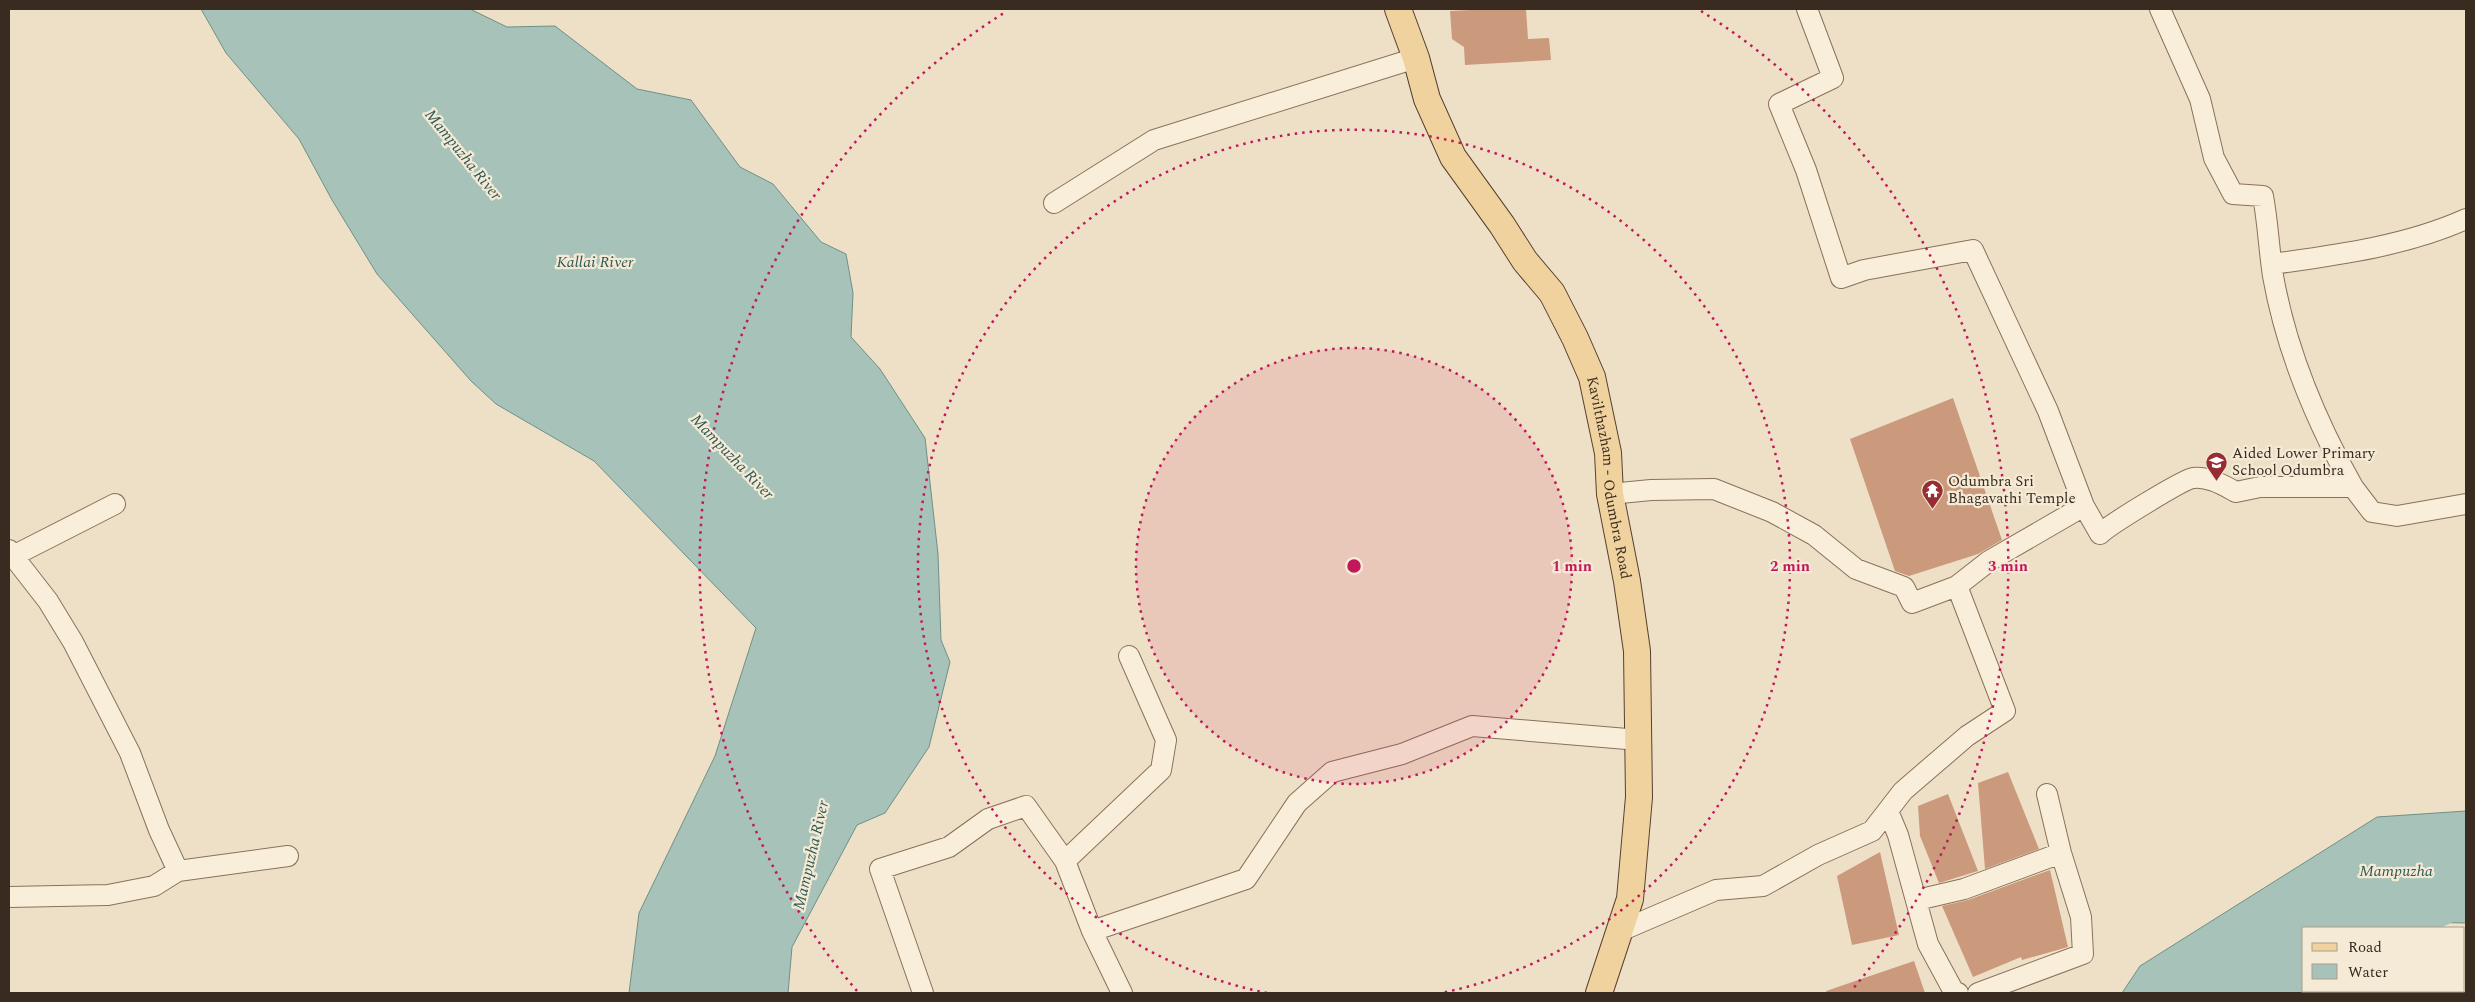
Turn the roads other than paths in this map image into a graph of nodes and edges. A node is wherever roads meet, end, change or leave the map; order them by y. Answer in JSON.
{"nodes":[{"id":1,"x":1398,"y":9,"type":"edge"},
{"id":2,"x":1807,"y":9,"type":"edge"},
{"id":3,"x":2160,"y":9,"type":"edge"},
{"id":4,"x":1416,"y":58,"type":"junction"},
{"id":5,"x":1054,"y":202,"type":"dead end"},
{"id":6,"x":2466,"y":219,"type":"edge"},
{"id":7,"x":2272,"y":264,"type":"junction"},
{"id":8,"x":2353,"y":487,"type":"junction"},
{"id":9,"x":1610,"y":494,"type":"junction"},
{"id":10,"x":115,"y":504,"type":"dead end"},
{"id":11,"x":2466,"y":504,"type":"edge"},
{"id":12,"x":2084,"y":506,"type":"junction"},
{"id":13,"x":11,"y":553,"type":"edge"},
{"id":14,"x":1957,"y":586,"type":"junction"},
{"id":15,"x":1129,"y":656,"type":"dead end"},
{"id":16,"x":1639,"y":740,"type":"junction"},
{"id":17,"x":2047,"y":794,"type":"dead end"},
{"id":18,"x":1888,"y":811,"type":"junction"},
{"id":19,"x":2061,"y":852,"type":"junction"},
{"id":20,"x":288,"y":856,"type":"dead end"},
{"id":21,"x":1065,"y":861,"type":"junction"},
{"id":22,"x":178,"y":871,"type":"junction"},
{"id":23,"x":9,"y":897,"type":"edge"},
{"id":24,"x":1917,"y":900,"type":"junction"},
{"id":25,"x":1092,"y":931,"type":"junction"},
{"id":26,"x":1618,"y":932,"type":"junction"},
{"id":27,"x":923,"y":993,"type":"edge"},
{"id":28,"x":1122,"y":993,"type":"edge"},
{"id":29,"x":1599,"y":993,"type":"edge"},
{"id":30,"x":1958,"y":993,"type":"edge"},
{"id":31,"x":1978,"y":993,"type":"edge"}],
"edges":[{"from":1,"to":4,"type":"main road","name":"Kavilthazham - Odumbra Road"},
{"from":2,"to":12,"type":"street"},
{"from":3,"to":7,"type":"street"},
{"from":4,"to":5,"type":"street"},
{"from":4,"to":9,"type":"main road","name":"Kavilthazham - Odumbra Road"},
{"from":6,"to":7,"type":"street"},
{"from":7,"to":8,"type":"street"},
{"from":8,"to":11,"type":"street"},
{"from":8,"to":12,"type":"street"},
{"from":9,"to":14,"type":"street"},
{"from":9,"to":16,"type":"main road","name":"Kavilthazham - Odumbra Road"},
{"from":10,"to":13,"type":"street"},
{"from":12,"to":14,"type":"street"},
{"from":13,"to":22,"type":"street"},
{"from":14,"to":18,"type":"street"},
{"from":15,"to":21,"type":"street"},
{"from":16,"to":25,"type":"street"},
{"from":16,"to":26,"type":"main road","name":"Kavilthazham - Odumbra Road"},
{"from":17,"to":19,"type":"street"},
{"from":18,"to":24,"type":"street"},
{"from":18,"to":26,"type":"street"},
{"from":19,"to":24,"type":"street"},
{"from":19,"to":31,"type":"street"},
{"from":20,"to":22,"type":"street"},
{"from":21,"to":25,"type":"street"},
{"from":21,"to":27,"type":"street"},
{"from":22,"to":23,"type":"street"},
{"from":24,"to":30,"type":"street"},
{"from":25,"to":28,"type":"street"},
{"from":26,"to":29,"type":"main road","name":"Kavilthazham - Odumbra Road"}]}
